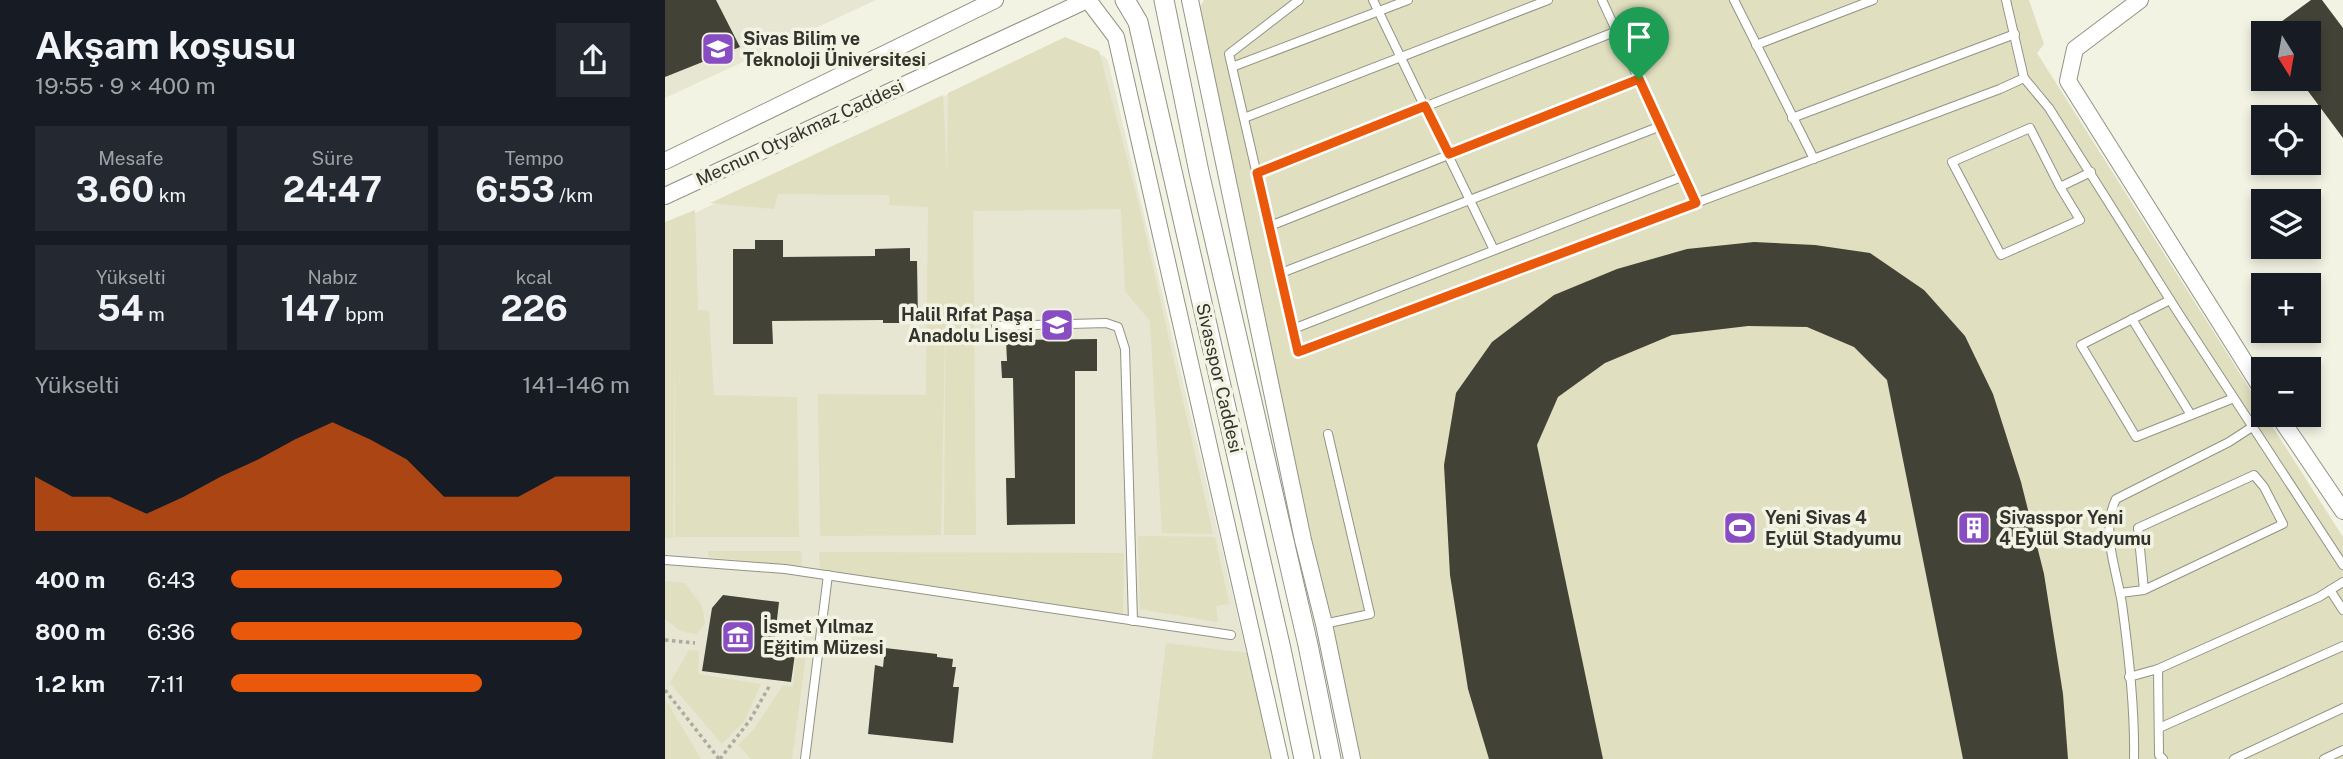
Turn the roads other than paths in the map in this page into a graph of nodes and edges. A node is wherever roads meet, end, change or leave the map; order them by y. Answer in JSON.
{"nodes":[{"id":1,"x":995,"y":0,"type":"edge"},
{"id":2,"x":1088,"y":0,"type":"edge"},
{"id":3,"x":1125,"y":0,"type":"edge"},
{"id":4,"x":1164,"y":0,"type":"edge"},
{"id":5,"x":1190,"y":0,"type":"edge"},
{"id":6,"x":1299,"y":0,"type":"edge"},
{"id":7,"x":1373,"y":0,"type":"edge"},
{"id":8,"x":1408,"y":0,"type":"edge"},
{"id":9,"x":1548,"y":0,"type":"edge"},
{"id":10,"x":1602,"y":0,"type":"edge"},
{"id":11,"x":1734,"y":0,"type":"edge"},
{"id":12,"x":1873,"y":0,"type":"edge"},
{"id":13,"x":2006,"y":0,"type":"edge"},
{"id":14,"x":2133,"y":2,"type":"edge"},
{"id":15,"x":1378,"y":11,"type":"junction"},
{"id":16,"x":1617,"y":32,"type":"junction"},
{"id":17,"x":2015,"y":34,"type":"junction"},
{"id":18,"x":1756,"y":45,"type":"junction"},
{"id":19,"x":1401,"y":57,"type":"junction"},
{"id":20,"x":1232,"y":66,"type":"junction"},
{"id":21,"x":2024,"y":78,"type":"junction"},
{"id":22,"x":1639,"y":79,"type":"junction"},
{"id":23,"x":1425,"y":106,"type":"junction"},
{"id":24,"x":1244,"y":118,"type":"junction"},
{"id":25,"x":1792,"y":118,"type":"junction"},
{"id":26,"x":1661,"y":126,"type":"junction"},
{"id":27,"x":1449,"y":154,"type":"junction"},
{"id":28,"x":1814,"y":159,"type":"junction"},
{"id":29,"x":665,"y":161,"type":"edge"},
{"id":30,"x":2091,"y":172,"type":"junction"},
{"id":31,"x":1257,"y":173,"type":"junction"},
{"id":32,"x":1684,"y":176,"type":"junction"},
{"id":33,"x":2060,"y":187,"type":"junction"},
{"id":34,"x":665,"y":196,"type":"edge"},
{"id":35,"x":1472,"y":201,"type":"junction"},
{"id":36,"x":1696,"y":203,"type":"junction"},
{"id":37,"x":1270,"y":226,"type":"junction"},
{"id":38,"x":1494,"y":250,"type":"junction"},
{"id":39,"x":1281,"y":273,"type":"junction"},
{"id":40,"x":2170,"y":300,"type":"junction"},
{"id":41,"x":2132,"y":319,"type":"junction"},
{"id":42,"x":996,"y":327,"type":"dead end"},
{"id":43,"x":1293,"y":329,"type":"junction"},
{"id":44,"x":2251,"y":372,"type":"edge"},
{"id":45,"x":2234,"y":398,"type":"junction"},
{"id":46,"x":2191,"y":415,"type":"junction"},
{"id":47,"x":2251,"y":425,"type":"edge"},
{"id":48,"x":2252,"y":427,"type":"joint"},
{"id":49,"x":2286,"y":427,"type":"edge"},
{"id":50,"x":1328,"y":433,"type":"dead end"},
{"id":51,"x":2343,"y":511,"type":"edge"},
{"id":52,"x":665,"y":560,"type":"edge"},
{"id":53,"x":2343,"y":565,"type":"edge"},
{"id":54,"x":828,"y":575,"type":"junction"},
{"id":55,"x":2343,"y":582,"type":"edge"},
{"id":56,"x":2144,"y":590,"type":"junction"},
{"id":57,"x":2330,"y":590,"type":"junction"},
{"id":58,"x":2120,"y":593,"type":"junction"},
{"id":59,"x":2343,"y":610,"type":"edge"},
{"id":60,"x":1133,"y":621,"type":"junction"},
{"id":61,"x":1324,"y":624,"type":"junction"},
{"id":62,"x":1231,"y":635,"type":"dead end"},
{"id":63,"x":2343,"y":646,"type":"edge"},
{"id":64,"x":2158,"y":669,"type":"junction"},
{"id":65,"x":2129,"y":677,"type":"junction"},
{"id":66,"x":2343,"y":708,"type":"edge"},
{"id":67,"x":2159,"y":728,"type":"junction"},
{"id":68,"x":2343,"y":750,"type":"edge"},
{"id":69,"x":805,"y":759,"type":"edge"},
{"id":70,"x":1280,"y":759,"type":"edge"},
{"id":71,"x":1304,"y":759,"type":"edge"},
{"id":72,"x":1331,"y":759,"type":"edge"},
{"id":73,"x":1352,"y":759,"type":"edge"},
{"id":74,"x":2134,"y":759,"type":"edge"},
{"id":75,"x":2163,"y":759,"type":"edge"},
{"id":76,"x":2234,"y":759,"type":"edge"},
{"id":77,"x":2324,"y":759,"type":"edge"}],
"edges":[{"from":1,"to":29,"type":"street","name":"Mecnun Otyakmaz Caddesi"},
{"from":2,"to":34,"type":"street","name":"Mecnun Otyakmaz Caddesi"},
{"from":2,"to":70,"type":"street"},
{"from":3,"to":71,"type":"street","name":"Sivasspor Caddesi"},
{"from":4,"to":72,"type":"street","name":"Sivasspor Caddesi"},
{"from":5,"to":61,"type":"street"},
{"from":6,"to":20,"type":"lane"},
{"from":7,"to":15,"type":"lane"},
{"from":8,"to":15,"type":"lane"},
{"from":9,"to":19,"type":"lane"},
{"from":10,"to":16,"type":"lane"},
{"from":11,"to":18,"type":"lane"},
{"from":12,"to":18,"type":"lane"},
{"from":13,"to":17,"type":"lane"},
{"from":14,"to":44,"type":"street"},
{"from":15,"to":19,"type":"lane"},
{"from":15,"to":20,"type":"lane"},
{"from":16,"to":22,"type":"lane"},
{"from":16,"to":23,"type":"lane"},
{"from":17,"to":21,"type":"lane"},
{"from":17,"to":25,"type":"lane"},
{"from":18,"to":25,"type":"lane"},
{"from":19,"to":23,"type":"lane"},
{"from":19,"to":24,"type":"lane"},
{"from":20,"to":24,"type":"lane"},
{"from":21,"to":28,"type":"lane"},
{"from":21,"to":30,"type":"lane"},
{"from":22,"to":26,"type":"lane"},
{"from":22,"to":27,"type":"lane"},
{"from":23,"to":27,"type":"lane"},
{"from":23,"to":31,"type":"lane"},
{"from":24,"to":31,"type":"lane"},
{"from":25,"to":28,"type":"lane"},
{"from":26,"to":32,"type":"lane"},
{"from":26,"to":35,"type":"lane"},
{"from":27,"to":35,"type":"lane"},
{"from":27,"to":37,"type":"lane"},
{"from":28,"to":36,"type":"lane"},
{"from":30,"to":33,"type":"lane"},
{"from":30,"to":40,"type":"lane"},
{"from":31,"to":37,"type":"lane"},
{"from":32,"to":36,"type":"lane"},
{"from":32,"to":38,"type":"lane"},
{"from":33,"to":33,"type":"lane"},
{"from":35,"to":38,"type":"lane"},
{"from":35,"to":39,"type":"lane"},
{"from":36,"to":43,"type":"lane"},
{"from":37,"to":39,"type":"lane"},
{"from":38,"to":43,"type":"lane"},
{"from":39,"to":43,"type":"lane"},
{"from":40,"to":41,"type":"lane"},
{"from":40,"to":45,"type":"lane"},
{"from":41,"to":46,"type":"lane"},
{"from":41,"to":46,"type":"lane"},
{"from":42,"to":60,"type":"lane"},
{"from":45,"to":46,"type":"lane"},
{"from":45,"to":47,"type":"lane"},
{"from":48,"to":53,"type":"lane"},
{"from":48,"to":58,"type":"lane"},
{"from":49,"to":51,"type":"street"},
{"from":50,"to":61,"type":"lane"},
{"from":52,"to":54,"type":"lane"},
{"from":54,"to":60,"type":"lane"},
{"from":54,"to":69,"type":"lane"},
{"from":55,"to":57,"type":"lane"},
{"from":56,"to":56,"type":"lane"},
{"from":56,"to":58,"type":"lane"},
{"from":57,"to":59,"type":"lane"},
{"from":57,"to":64,"type":"lane"},
{"from":58,"to":65,"type":"lane"},
{"from":60,"to":62,"type":"lane"},
{"from":61,"to":73,"type":"street"},
{"from":63,"to":67,"type":"lane"},
{"from":64,"to":65,"type":"lane"},
{"from":64,"to":67,"type":"lane"},
{"from":65,"to":74,"type":"lane"},
{"from":66,"to":76,"type":"lane"},
{"from":67,"to":75,"type":"lane"},
{"from":68,"to":77,"type":"lane"}]}
